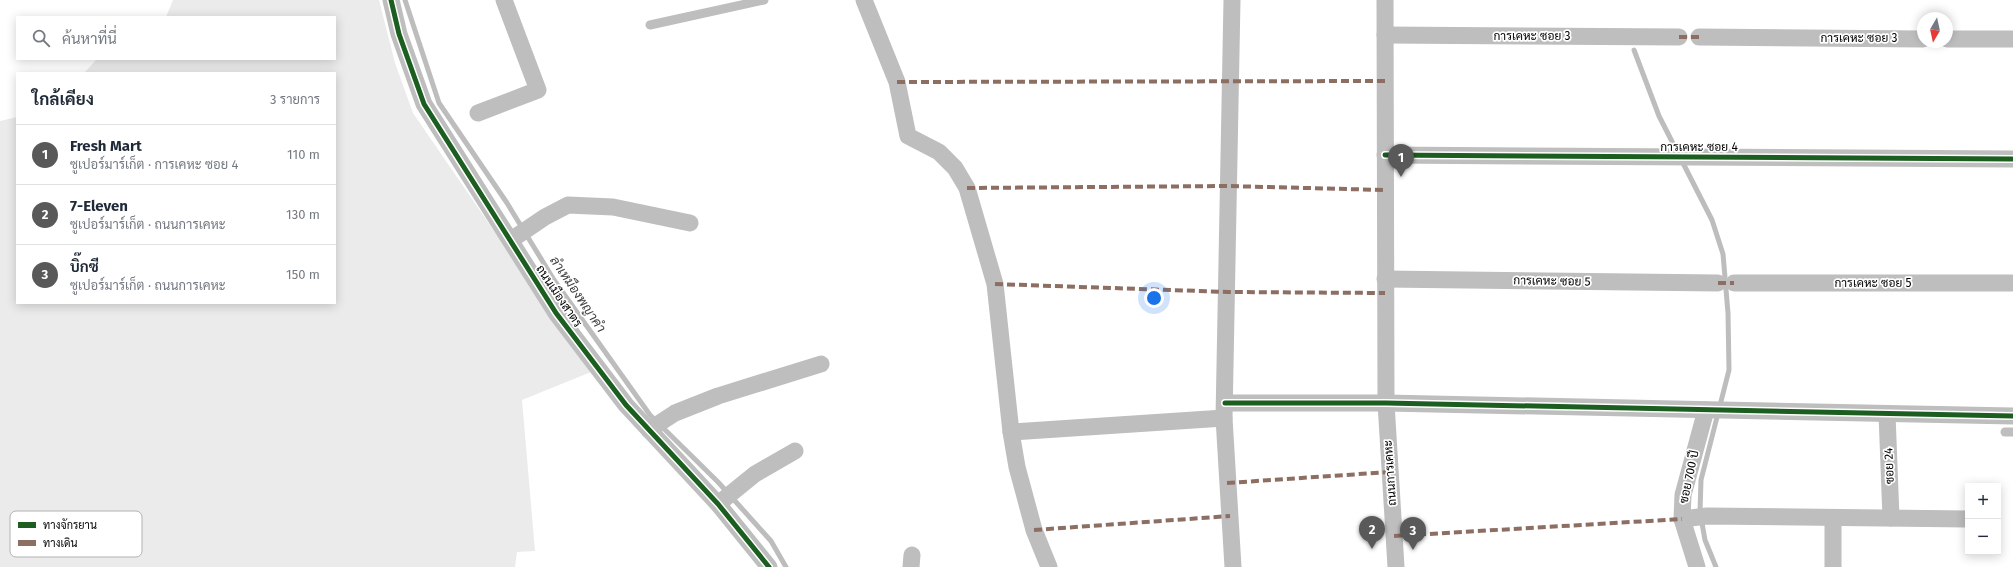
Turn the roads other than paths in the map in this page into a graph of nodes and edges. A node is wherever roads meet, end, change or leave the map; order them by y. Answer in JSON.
{"nodes":[{"id":1,"x":390,"y":0,"type":"edge"},
{"id":2,"x":504,"y":0,"type":"edge"},
{"id":3,"x":764,"y":0,"type":"edge"},
{"id":4,"x":864,"y":0,"type":"edge"},
{"id":5,"x":1232,"y":0,"type":"edge"},
{"id":6,"x":1384,"y":0,"type":"edge"},
{"id":7,"x":650,"y":25,"type":"dead end"},
{"id":8,"x":1384,"y":35,"type":"junction"},
{"id":9,"x":1679,"y":37,"type":"dead end"},
{"id":10,"x":1699,"y":37,"type":"dead end"},
{"id":11,"x":1917,"y":39,"type":"edge"},
{"id":12,"x":1953,"y":39,"type":"edge"},
{"id":13,"x":2013,"y":39,"type":"edge"},
{"id":14,"x":478,"y":114,"type":"dead end"},
{"id":15,"x":1385,"y":155,"type":"junction"},
{"id":16,"x":2013,"y":159,"type":"edge"},
{"id":17,"x":690,"y":223,"type":"dead end"},
{"id":18,"x":516,"y":237,"type":"junction"},
{"id":19,"x":1385,"y":279,"type":"junction"},
{"id":20,"x":2013,"y":283,"type":"edge"},
{"id":21,"x":821,"y":364,"type":"dead end"},
{"id":22,"x":1386,"y":403,"type":"junction"},
{"id":23,"x":1224,"y":410,"type":"junction"},
{"id":24,"x":1706,"y":410,"type":"junction"},
{"id":25,"x":1888,"y":414,"type":"junction"},
{"id":26,"x":2013,"y":416,"type":"edge"},
{"id":27,"x":658,"y":424,"type":"junction"},
{"id":28,"x":1011,"y":432,"type":"junction"},
{"id":29,"x":795,"y":451,"type":"dead end"},
{"id":30,"x":721,"y":502,"type":"junction"},
{"id":31,"x":1833,"y":518,"type":"junction"},
{"id":32,"x":1891,"y":518,"type":"junction"},
{"id":33,"x":1682,"y":519,"type":"junction"},
{"id":34,"x":1965,"y":519,"type":"edge"},
{"id":35,"x":769,"y":567,"type":"edge"},
{"id":36,"x":1049,"y":567,"type":"edge"},
{"id":37,"x":1233,"y":567,"type":"edge"},
{"id":38,"x":1396,"y":567,"type":"edge"},
{"id":39,"x":1697,"y":567,"type":"edge"},
{"id":40,"x":1833,"y":567,"type":"edge"}],
"edges":[{"from":1,"to":18,"type":"street","name":"ถนนเมืองสาตร"},
{"from":2,"to":14,"type":"street"},
{"from":3,"to":7,"type":"lane"},
{"from":4,"to":28,"type":"street"},
{"from":5,"to":23,"type":"street"},
{"from":6,"to":8,"type":"street","name":"ถนนการเคหะ"},
{"from":8,"to":9,"type":"street","name":"การเคหะ ซอย 3"},
{"from":8,"to":15,"type":"street","name":"ถนนการเคหะ"},
{"from":10,"to":11,"type":"street","name":"การเคหะ ซอย 3"},
{"from":12,"to":13,"type":"street"},
{"from":15,"to":16,"type":"street","name":"การเคหะ ซอย 4"},
{"from":15,"to":19,"type":"street","name":"ถนนการเคหะ"},
{"from":17,"to":18,"type":"street"},
{"from":18,"to":27,"type":"street","name":"ถนนเมืองสาตร"},
{"from":19,"to":20,"type":"street","name":"การเคหะ ซอย 5"},
{"from":19,"to":22,"type":"street","name":"ถนนการเคหะ"},
{"from":21,"to":27,"type":"street"},
{"from":22,"to":23,"type":"street"},
{"from":22,"to":24,"type":"street"},
{"from":22,"to":38,"type":"street","name":"ถนนการเคหะ"},
{"from":23,"to":28,"type":"street"},
{"from":23,"to":37,"type":"street"},
{"from":24,"to":25,"type":"street"},
{"from":24,"to":33,"type":"street","name":"ซอย 700 ปี"},
{"from":25,"to":26,"type":"street"},
{"from":25,"to":32,"type":"street","name":"ซอย 24"},
{"from":27,"to":30,"type":"street","name":"ถนนเมืองสาตร"},
{"from":28,"to":36,"type":"street"},
{"from":29,"to":30,"type":"street"},
{"from":30,"to":35,"type":"street","name":"ถนนเมืองสาตร"},
{"from":31,"to":32,"type":"street"},
{"from":31,"to":33,"type":"street"},
{"from":31,"to":40,"type":"street"},
{"from":32,"to":34,"type":"street"},
{"from":33,"to":39,"type":"street","name":"ซอย 700 ปี"}]}
